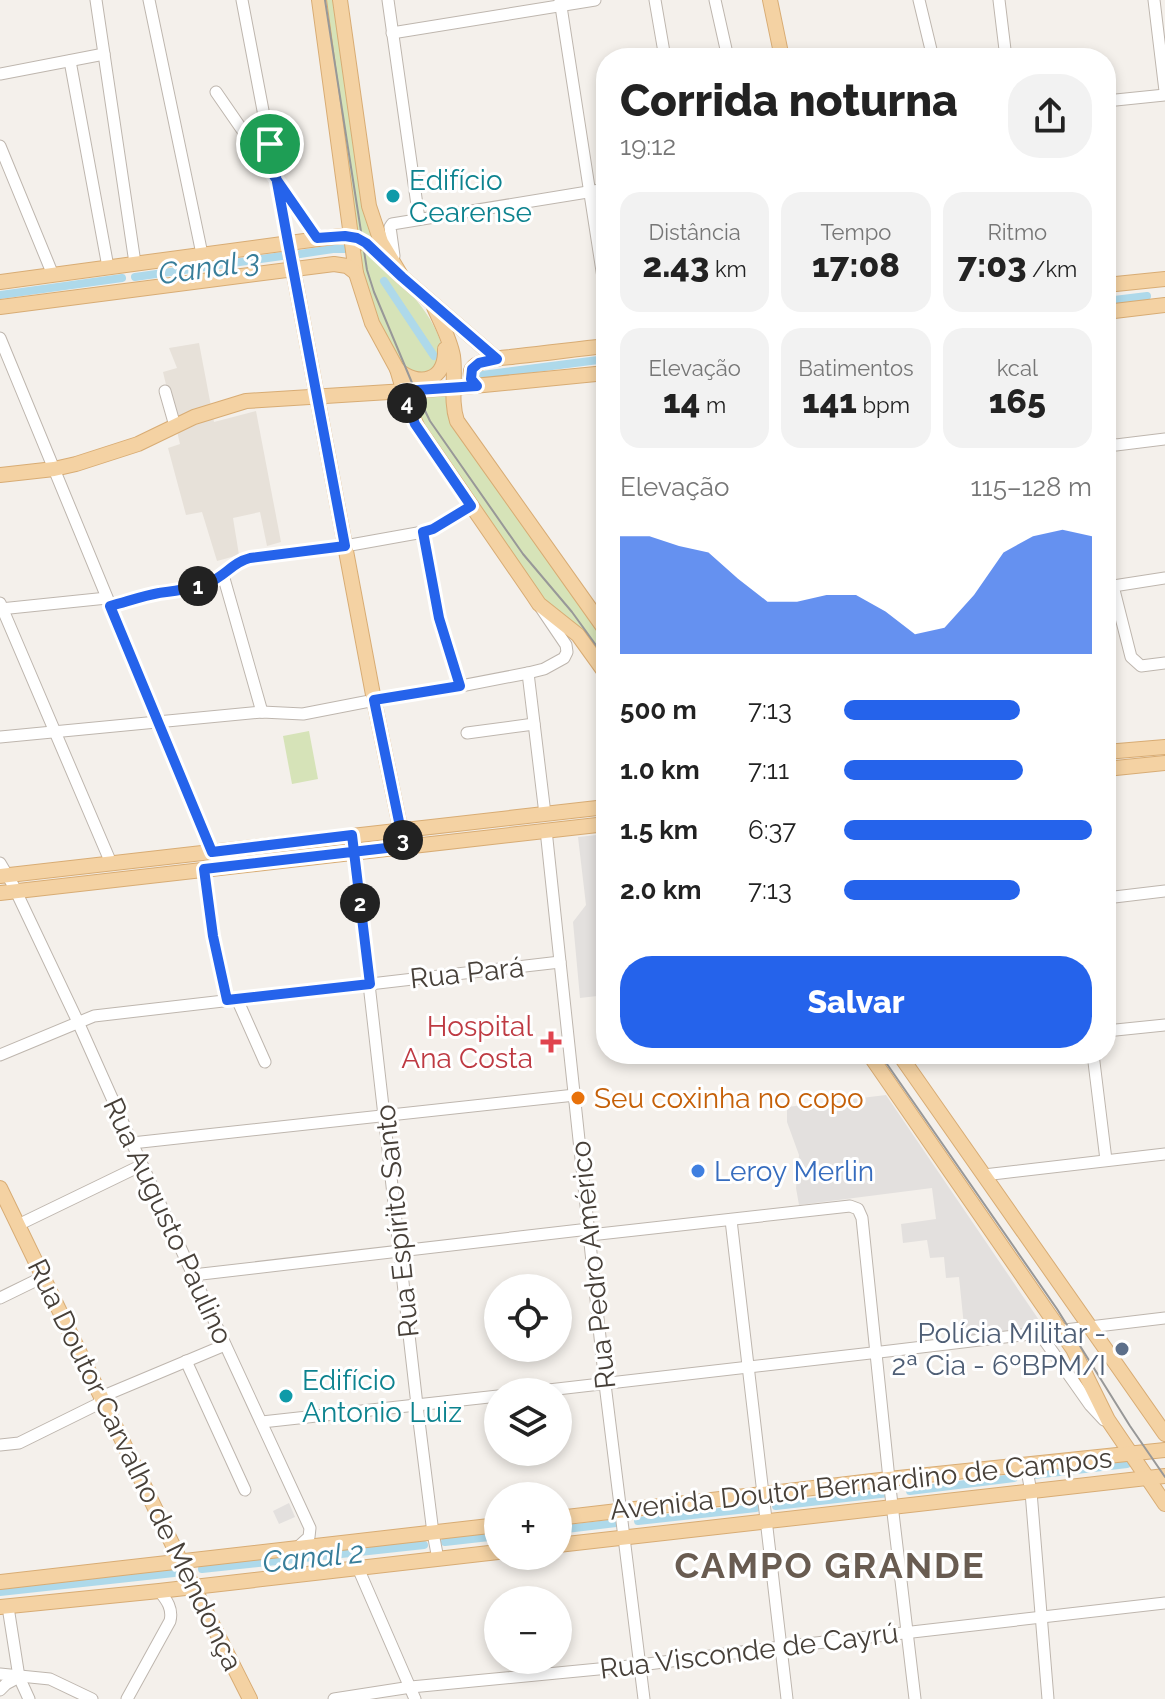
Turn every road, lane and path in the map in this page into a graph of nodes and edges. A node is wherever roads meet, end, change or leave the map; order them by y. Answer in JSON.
{"nodes":[{"id":1,"x":96,"y":0,"type":"edge"},
{"id":2,"x":150,"y":0,"type":"edge"},
{"id":3,"x":242,"y":0,"type":"edge"},
{"id":4,"x":319,"y":0,"type":"edge"},
{"id":5,"x":340,"y":0,"type":"edge"},
{"id":6,"x":388,"y":0,"type":"edge"},
{"id":7,"x":595,"y":0,"type":"edge"},
{"id":8,"x":655,"y":0,"type":"edge"},
{"id":9,"x":715,"y":0,"type":"edge"},
{"id":10,"x":770,"y":0,"type":"edge"},
{"id":11,"x":919,"y":0,"type":"edge"},
{"id":12,"x":999,"y":0,"type":"edge"},
{"id":13,"x":1154,"y":0,"type":"edge"},
{"id":14,"x":561,"y":3,"type":"edge"},
{"id":15,"x":392,"y":33,"type":"junction"},
{"id":16,"x":663,"y":48,"type":"edge"},
{"id":17,"x":726,"y":48,"type":"edge"},
{"id":18,"x":780,"y":48,"type":"edge"},
{"id":19,"x":931,"y":48,"type":"edge"},
{"id":20,"x":1005,"y":48,"type":"edge"},
{"id":21,"x":104,"y":54,"type":"junction"},
{"id":22,"x":70,"y":61,"type":"junction"},
{"id":23,"x":0,"y":74,"type":"edge"},
{"id":24,"x":216,"y":92,"type":"dead end"},
{"id":25,"x":1165,"y":93,"type":"edge"},
{"id":26,"x":1116,"y":100,"type":"edge"},
{"id":27,"x":270,"y":144,"type":"junction"},
{"id":28,"x":0,"y":146,"type":"edge"},
{"id":29,"x":254,"y":147,"type":"junction"},
{"id":30,"x":277,"y":180,"type":"junction"},
{"id":31,"x":596,"y":191,"type":"edge"},
{"id":32,"x":589,"y":192,"type":"junction"},
{"id":33,"x":296,"y":207,"type":"junction"},
{"id":34,"x":283,"y":213,"type":"junction"},
{"id":35,"x":419,"y":219,"type":"junction"},
{"id":36,"x":596,"y":235,"type":"edge"},
{"id":37,"x":353,"y":237,"type":"junction"},
{"id":38,"x":317,"y":238,"type":"junction"},
{"id":39,"x":288,"y":242,"type":"junction"},
{"id":40,"x":202,"y":254,"type":"junction"},
{"id":41,"x":392,"y":262,"type":"junction"},
{"id":42,"x":130,"y":264,"type":"junction"},
{"id":43,"x":108,"y":267,"type":"junction"},
{"id":44,"x":293,"y":269,"type":"junction"},
{"id":45,"x":356,"y":273,"type":"junction"},
{"id":46,"x":53,"y":275,"type":"junction"},
{"id":47,"x":402,"y":277,"type":"junction"},
{"id":48,"x":1165,"y":279,"type":"edge"},
{"id":49,"x":0,"y":282,"type":"edge"},
{"id":50,"x":1116,"y":284,"type":"edge"},
{"id":51,"x":130,"y":290,"type":"junction"},
{"id":52,"x":432,"y":303,"type":"junction"},
{"id":53,"x":1165,"y":305,"type":"edge"},
{"id":54,"x":0,"y":307,"type":"edge"},
{"id":55,"x":1116,"y":311,"type":"edge"},
{"id":56,"x":439,"y":318,"type":"junction"},
{"id":57,"x":0,"y":338,"type":"edge"},
{"id":58,"x":596,"y":347,"type":"edge"},
{"id":59,"x":497,"y":359,"type":"junction"},
{"id":60,"x":397,"y":369,"type":"junction"},
{"id":61,"x":596,"y":374,"type":"edge"},
{"id":62,"x":450,"y":385,"type":"junction"},
{"id":63,"x":474,"y":386,"type":"junction"},
{"id":64,"x":165,"y":391,"type":"dead end"},
{"id":65,"x":403,"y":391,"type":"junction"},
{"id":66,"x":317,"y":397,"type":"junction"},
{"id":67,"x":456,"y":418,"type":"junction"},
{"id":68,"x":175,"y":426,"type":"junction"},
{"id":69,"x":1165,"y":439,"type":"edge"},
{"id":70,"x":1116,"y":445,"type":"edge"},
{"id":71,"x":54,"y":469,"type":"junction"},
{"id":72,"x":0,"y":475,"type":"edge"},
{"id":73,"x":471,"y":506,"type":"junction"},
{"id":74,"x":423,"y":532,"type":"junction"},
{"id":75,"x":345,"y":546,"type":"junction"},
{"id":76,"x":223,"y":575,"type":"junction"},
{"id":77,"x":1165,"y":578,"type":"edge"},
{"id":78,"x":1116,"y":585,"type":"edge"},
{"id":79,"x":109,"y":602,"type":"junction"},
{"id":80,"x":539,"y":604,"type":"junction"},
{"id":81,"x":1116,"y":606,"type":"edge"},
{"id":82,"x":1,"y":607,"type":"edge"},
{"id":83,"x":596,"y":617,"type":"edge"},
{"id":84,"x":596,"y":660,"type":"edge"},
{"id":85,"x":1165,"y":663,"type":"edge"},
{"id":86,"x":528,"y":673,"type":"junction"},
{"id":87,"x":460,"y":686,"type":"junction"},
{"id":88,"x":374,"y":700,"type":"junction"},
{"id":89,"x":262,"y":712,"type":"junction"},
{"id":90,"x":159,"y":723,"type":"junction"},
{"id":91,"x":534,"y":724,"type":"junction"},
{"id":92,"x":55,"y":731,"type":"junction"},
{"id":93,"x":467,"y":733,"type":"dead end"},
{"id":94,"x":0,"y":737,"type":"edge"},
{"id":95,"x":1165,"y":747,"type":"edge"},
{"id":96,"x":1116,"y":751,"type":"edge"},
{"id":97,"x":1165,"y":763,"type":"edge"},
{"id":98,"x":1116,"y":768,"type":"edge"},
{"id":99,"x":596,"y":808,"type":"edge"},
{"id":100,"x":580,"y":810,"type":"junction"},
{"id":101,"x":545,"y":814,"type":"junction"},
{"id":102,"x":596,"y":825,"type":"edge"},
{"id":103,"x":401,"y":830,"type":"junction"},
{"id":104,"x":546,"y":830,"type":"junction"},
{"id":105,"x":352,"y":835,"type":"junction"},
{"id":106,"x":404,"y":846,"type":"junction"},
{"id":107,"x":212,"y":852,"type":"junction"},
{"id":108,"x":354,"y":852,"type":"junction"},
{"id":109,"x":111,"y":863,"type":"junction"},
{"id":110,"x":204,"y":869,"type":"junction"},
{"id":111,"x":2,"y":871,"type":"edge"},
{"id":112,"x":16,"y":891,"type":"junction"},
{"id":113,"x":1165,"y":891,"type":"edge"},
{"id":114,"x":0,"y":893,"type":"edge"},
{"id":115,"x":1116,"y":897,"type":"edge"},
{"id":116,"x":560,"y":962,"type":"junction"},
{"id":117,"x":370,"y":984,"type":"junction"},
{"id":118,"x":232,"y":1000,"type":"junction"},
{"id":119,"x":78,"y":1022,"type":"junction"},
{"id":120,"x":1165,"y":1025,"type":"edge"},
{"id":121,"x":1116,"y":1030,"type":"edge"},
{"id":122,"x":0,"y":1055,"type":"edge"},
{"id":123,"x":265,"y":1062,"type":"dead end"},
{"id":124,"x":876,"y":1064,"type":"edge"},
{"id":125,"x":897,"y":1064,"type":"edge"},
{"id":126,"x":911,"y":1064,"type":"edge"},
{"id":127,"x":1094,"y":1064,"type":"edge"},
{"id":128,"x":888,"y":1081,"type":"junction"},
{"id":129,"x":575,"y":1095,"type":"junction"},
{"id":130,"x":385,"y":1115,"type":"junction"},
{"id":131,"x":132,"y":1143,"type":"junction"},
{"id":132,"x":1165,"y":1154,"type":"edge"},
{"id":133,"x":1106,"y":1160,"type":"junction"},
{"id":134,"x":142,"y":1165,"type":"junction"},
{"id":135,"x":984,"y":1175,"type":"junction"},
{"id":136,"x":0,"y":1188,"type":"edge"},
{"id":137,"x":5,"y":1210,"type":"edge"},
{"id":138,"x":731,"y":1220,"type":"junction"},
{"id":139,"x":18,"y":1225,"type":"junction"},
{"id":140,"x":590,"y":1232,"type":"junction"},
{"id":141,"x":400,"y":1252,"type":"junction"},
{"id":142,"x":193,"y":1275,"type":"junction"},
{"id":143,"x":43,"y":1277,"type":"junction"},
{"id":144,"x":1068,"y":1295,"type":"junction"},
{"id":145,"x":0,"y":1298,"type":"edge"},
{"id":146,"x":1045,"y":1308,"type":"junction"},
{"id":147,"x":1165,"y":1318,"type":"edge"},
{"id":148,"x":1091,"y":1327,"type":"junction"},
{"id":149,"x":1060,"y":1331,"type":"junction"},
{"id":150,"x":1040,"y":1334,"type":"junction"},
{"id":151,"x":225,"y":1345,"type":"junction"},
{"id":152,"x":875,"y":1352,"type":"junction"},
{"id":153,"x":186,"y":1361,"type":"junction"},
{"id":154,"x":748,"y":1369,"type":"junction"},
{"id":155,"x":605,"y":1384,"type":"junction"},
{"id":156,"x":572,"y":1388,"type":"edge"},
{"id":157,"x":101,"y":1397,"type":"junction"},
{"id":158,"x":484,"y":1398,"type":"edge"},
{"id":159,"x":417,"y":1405,"type":"junction"},
{"id":160,"x":262,"y":1422,"type":"junction"},
{"id":161,"x":1160,"y":1422,"type":"edge"},
{"id":162,"x":1115,"y":1431,"type":"junction"},
{"id":163,"x":1165,"y":1434,"type":"edge"},
{"id":164,"x":0,"y":1445,"type":"edge"},
{"id":165,"x":1165,"y":1450,"type":"edge"},
{"id":166,"x":1131,"y":1454,"type":"junction"},
{"id":167,"x":1026,"y":1465,"type":"junction"},
{"id":168,"x":1165,"y":1476,"type":"edge"},
{"id":169,"x":1148,"y":1478,"type":"junction"},
{"id":170,"x":889,"y":1479,"type":"junction"},
{"id":171,"x":245,"y":1490,"type":"dead end"},
{"id":172,"x":1031,"y":1492,"type":"junction"},
{"id":173,"x":763,"y":1494,"type":"junction"},
{"id":174,"x":1165,"y":1504,"type":"edge"},
{"id":175,"x":892,"y":1507,"type":"junction"},
{"id":176,"x":621,"y":1511,"type":"junction"},
{"id":177,"x":572,"y":1516,"type":"edge"},
{"id":178,"x":766,"y":1522,"type":"junction"},
{"id":179,"x":484,"y":1527,"type":"edge"},
{"id":180,"x":433,"y":1533,"type":"junction"},
{"id":181,"x":624,"y":1538,"type":"junction"},
{"id":182,"x":572,"y":1544,"type":"edge"},
{"id":183,"x":298,"y":1547,"type":"junction"},
{"id":184,"x":484,"y":1554,"type":"edge"},
{"id":185,"x":438,"y":1559,"type":"junction"},
{"id":186,"x":181,"y":1562,"type":"junction"},
{"id":187,"x":358,"y":1568,"type":"junction"},
{"id":188,"x":0,"y":1582,"type":"edge"},
{"id":189,"x":194,"y":1587,"type":"junction"},
{"id":190,"x":159,"y":1591,"type":"junction"},
{"id":191,"x":1165,"y":1604,"type":"edge"},
{"id":192,"x":4,"y":1607,"type":"edge"},
{"id":193,"x":1041,"y":1617,"type":"junction"},
{"id":194,"x":907,"y":1633,"type":"junction"},
{"id":195,"x":781,"y":1647,"type":"junction"},
{"id":196,"x":640,"y":1665,"type":"junction"},
{"id":197,"x":0,"y":1674,"type":"edge"},
{"id":198,"x":19,"y":1677,"type":"junction"},
{"id":199,"x":0,"y":1690,"type":"edge"},
{"id":200,"x":413,"y":1693,"type":"edge"},
{"id":201,"x":29,"y":1699,"type":"edge"},
{"id":202,"x":92,"y":1699,"type":"edge"},
{"id":203,"x":127,"y":1699,"type":"edge"},
{"id":204,"x":250,"y":1699,"type":"edge"},
{"id":205,"x":334,"y":1699,"type":"edge"},
{"id":206,"x":644,"y":1699,"type":"edge"},
{"id":207,"x":787,"y":1699,"type":"edge"},
{"id":208,"x":915,"y":1699,"type":"edge"},
{"id":209,"x":1048,"y":1699,"type":"edge"}],
"edges":[{"from":1,"to":21,"type":"street"},
{"from":2,"to":40,"type":"street"},
{"from":3,"to":27,"type":"street"},
{"from":4,"to":37,"type":"main road"},
{"from":5,"to":41,"type":"main road"},
{"from":6,"to":15,"type":"street"},
{"from":7,"to":14,"type":"street"},
{"from":8,"to":16,"type":"street"},
{"from":9,"to":17,"type":"street"},
{"from":10,"to":18,"type":"main road"},
{"from":11,"to":19,"type":"street"},
{"from":12,"to":20,"type":"street"},
{"from":13,"to":25,"type":"street"},
{"from":14,"to":15,"type":"street"},
{"from":14,"to":32,"type":"street"},
{"from":15,"to":35,"type":"street"},
{"from":21,"to":22,"type":"street"},
{"from":21,"to":42,"type":"street"},
{"from":22,"to":23,"type":"street"},
{"from":22,"to":43,"type":"street"},
{"from":24,"to":29,"type":"street"},
{"from":25,"to":26,"type":"street"},
{"from":27,"to":29,"type":"street"},
{"from":27,"to":30,"type":"street"},
{"from":28,"to":46,"type":"street"},
{"from":29,"to":30,"type":"street"},
{"from":30,"to":33,"type":"street"},
{"from":30,"to":34,"type":"street"},
{"from":31,"to":32,"type":"street"},
{"from":32,"to":35,"type":"street"},
{"from":32,"to":36,"type":"street"},
{"from":33,"to":34,"type":"street"},
{"from":33,"to":38,"type":"street"},
{"from":34,"to":39,"type":"street"},
{"from":35,"to":41,"type":"street"},
{"from":37,"to":38,"type":"main road"},
{"from":37,"to":45,"type":"main road"},
{"from":37,"to":47,"type":"main road"},
{"from":38,"to":39,"type":"main road"},
{"from":39,"to":40,"type":"main road"},
{"from":39,"to":44,"type":"main road"},
{"from":40,"to":42,"type":"main road"},
{"from":41,"to":47,"type":"main road"},
{"from":42,"to":43,"type":"main road"},
{"from":42,"to":51,"type":"main road"},
{"from":43,"to":46,"type":"main road"},
{"from":44,"to":45,"type":"main road"},
{"from":44,"to":51,"type":"main road"},
{"from":44,"to":66,"type":"main road"},
{"from":45,"to":60,"type":"main road"},
{"from":46,"to":49,"type":"main road"},
{"from":47,"to":52,"type":"main road"},
{"from":48,"to":50,"type":"main road"},
{"from":51,"to":54,"type":"main road"},
{"from":52,"to":56,"type":"main road"},
{"from":52,"to":59,"type":"main road"},
{"from":53,"to":55,"type":"main road"},
{"from":56,"to":60,"type":"main road"},
{"from":56,"to":62,"type":"main road"},
{"from":57,"to":71,"type":"street"},
{"from":58,"to":59,"type":"main road"},
{"from":59,"to":63,"type":"main road"},
{"from":60,"to":65,"type":"main road"},
{"from":61,"to":63,"type":"main road"},
{"from":62,"to":63,"type":"main road"},
{"from":62,"to":65,"type":"main road"},
{"from":62,"to":67,"type":"main road"},
{"from":63,"to":67,"type":"main road"},
{"from":64,"to":68,"type":"street"},
{"from":65,"to":66,"type":"main road"},
{"from":65,"to":73,"type":"main road"},
{"from":66,"to":68,"type":"main road"},
{"from":66,"to":75,"type":"main road"},
{"from":67,"to":83,"type":"main road"},
{"from":68,"to":71,"type":"main road"},
{"from":69,"to":70,"type":"street"},
{"from":71,"to":72,"type":"main road"},
{"from":71,"to":79,"type":"street"},
{"from":73,"to":74,"type":"street"},
{"from":73,"to":80,"type":"main road"},
{"from":74,"to":75,"type":"street"},
{"from":74,"to":87,"type":"street"},
{"from":75,"to":76,"type":"street"},
{"from":75,"to":88,"type":"main road"},
{"from":76,"to":79,"type":"street"},
{"from":76,"to":89,"type":"street"},
{"from":77,"to":78,"type":"street"},
{"from":79,"to":82,"type":"street"},
{"from":79,"to":90,"type":"street"},
{"from":80,"to":84,"type":"main road"},
{"from":80,"to":86,"type":"street"},
{"from":81,"to":85,"type":"street"},
{"from":82,"to":92,"type":"street"},
{"from":86,"to":87,"type":"street"},
{"from":86,"to":91,"type":"street"},
{"from":87,"to":88,"type":"street"},
{"from":88,"to":89,"type":"street"},
{"from":88,"to":103,"type":"main road"},
{"from":89,"to":90,"type":"street"},
{"from":90,"to":92,"type":"street"},
{"from":90,"to":107,"type":"street"},
{"from":91,"to":93,"type":"street"},
{"from":91,"to":101,"type":"street"},
{"from":92,"to":94,"type":"street"},
{"from":92,"to":109,"type":"street"},
{"from":95,"to":96,"type":"main road"},
{"from":97,"to":98,"type":"main road"},
{"from":99,"to":100,"type":"main road"},
{"from":100,"to":101,"type":"main road"},
{"from":100,"to":104,"type":"main road"},
{"from":101,"to":103,"type":"main road"},
{"from":102,"to":104,"type":"main road"},
{"from":103,"to":105,"type":"main road"},
{"from":103,"to":106,"type":"main road"},
{"from":104,"to":106,"type":"main road"},
{"from":104,"to":116,"type":"street","name":"Rua Pedro Américo"},
{"from":105,"to":107,"type":"main road"},
{"from":105,"to":108,"type":"street","name":"Rua Espírito Santo"},
{"from":106,"to":108,"type":"main road"},
{"from":107,"to":109,"type":"main road"},
{"from":108,"to":110,"type":"main road"},
{"from":108,"to":117,"type":"street","name":"Rua Espírito Santo"},
{"from":109,"to":111,"type":"main road"},
{"from":110,"to":112,"type":"main road"},
{"from":110,"to":118,"type":"street"},
{"from":111,"to":112,"type":"street","name":"Rua Augusto Paulino"},
{"from":112,"to":114,"type":"main road"},
{"from":112,"to":119,"type":"street","name":"Rua Augusto Paulino"},
{"from":113,"to":115,"type":"street"},
{"from":116,"to":117,"type":"street","name":"Rua Pará"},
{"from":116,"to":129,"type":"street","name":"Rua Pedro Américo"},
{"from":117,"to":118,"type":"street","name":"Rua Pará"},
{"from":117,"to":130,"type":"street","name":"Rua Espírito Santo"},
{"from":118,"to":119,"type":"street","name":"Rua Pará"},
{"from":118,"to":123,"type":"street"},
{"from":119,"to":122,"type":"street","name":"Rua Pará"},
{"from":119,"to":131,"type":"street","name":"Rua Augusto Paulino"},
{"from":120,"to":121,"type":"street"},
{"from":124,"to":128,"type":"main road"},
{"from":125,"to":128,"type":"main road"},
{"from":126,"to":135,"type":"main road"},
{"from":127,"to":133,"type":"street"},
{"from":128,"to":146,"type":"main road"},
{"from":129,"to":130,"type":"street"},
{"from":129,"to":140,"type":"street","name":"Rua Pedro Américo"},
{"from":130,"to":131,"type":"street"},
{"from":130,"to":141,"type":"street","name":"Rua Espírito Santo"},
{"from":131,"to":134,"type":"street","name":"Rua Augusto Paulino"},
{"from":132,"to":133,"type":"street"},
{"from":133,"to":135,"type":"street"},
{"from":134,"to":139,"type":"street"},
{"from":134,"to":142,"type":"street","name":"Rua Augusto Paulino"},
{"from":135,"to":144,"type":"main road"},
{"from":136,"to":137,"type":"main road","name":"Rua Doutor Carvalho de Mendonça"},
{"from":137,"to":139,"type":"main road","name":"Rua Doutor Carvalho de Mendonça"},
{"from":138,"to":140,"type":"street"},
{"from":138,"to":152,"type":"street"},
{"from":138,"to":154,"type":"street"},
{"from":139,"to":143,"type":"main road","name":"Rua Doutor Carvalho de Mendonça"},
{"from":140,"to":141,"type":"street"},
{"from":140,"to":155,"type":"street","name":"Rua Pedro Américo"},
{"from":141,"to":142,"type":"street"},
{"from":141,"to":159,"type":"street","name":"Rua Espírito Santo"},
{"from":142,"to":151,"type":"street","name":"Rua Augusto Paulino"},
{"from":143,"to":145,"type":"street"},
{"from":143,"to":157,"type":"main road","name":"Rua Doutor Carvalho de Mendonça"},
{"from":144,"to":146,"type":"main road"},
{"from":144,"to":148,"type":"main road"},
{"from":146,"to":149,"type":"main road"},
{"from":147,"to":148,"type":"street"},
{"from":148,"to":149,"type":"street"},
{"from":148,"to":161,"type":"main road"},
{"from":149,"to":150,"type":"street"},
{"from":149,"to":162,"type":"main road"},
{"from":150,"to":152,"type":"street"},
{"from":150,"to":162,"type":"street"},
{"from":151,"to":153,"type":"street"},
{"from":151,"to":160,"type":"street","name":"Rua Augusto Paulino"},
{"from":152,"to":154,"type":"street"},
{"from":152,"to":170,"type":"street"},
{"from":153,"to":157,"type":"street"},
{"from":153,"to":171,"type":"street"},
{"from":154,"to":155,"type":"street"},
{"from":154,"to":173,"type":"street"},
{"from":155,"to":156,"type":"street"},
{"from":155,"to":176,"type":"street","name":"Rua Pedro Américo"},
{"from":157,"to":164,"type":"street"},
{"from":157,"to":186,"type":"main road","name":"Rua Doutor Carvalho de Mendonça"},
{"from":158,"to":159,"type":"street"},
{"from":159,"to":160,"type":"street"},
{"from":159,"to":180,"type":"street","name":"Rua Espírito Santo"},
{"from":160,"to":183,"type":"street","name":"Rua Augusto Paulino"},
{"from":161,"to":163,"type":"main road"},
{"from":162,"to":166,"type":"main road"},
{"from":165,"to":166,"type":"main road","name":"Avenida Doutor Bernardino de Campos"},
{"from":166,"to":167,"type":"main road","name":"Avenida Doutor Bernardino de Campos"},
{"from":166,"to":169,"type":"main road"},
{"from":167,"to":170,"type":"main road","name":"Avenida Doutor Bernardino de Campos"},
{"from":167,"to":172,"type":"street"},
{"from":168,"to":169,"type":"main road","name":"Avenida Doutor Bernardino de Campos"},
{"from":169,"to":172,"type":"main road","name":"Avenida Doutor Bernardino de Campos"},
{"from":169,"to":174,"type":"main road"},
{"from":170,"to":173,"type":"main road","name":"Avenida Doutor Bernardino de Campos"},
{"from":170,"to":175,"type":"street"},
{"from":172,"to":175,"type":"main road","name":"Avenida Doutor Bernardino de Campos"},
{"from":172,"to":193,"type":"street"},
{"from":173,"to":176,"type":"main road","name":"Avenida Doutor Bernardino de Campos"},
{"from":173,"to":178,"type":"street"},
{"from":175,"to":178,"type":"main road","name":"Avenida Doutor Bernardino de Campos"},
{"from":175,"to":194,"type":"street"},
{"from":176,"to":177,"type":"main road","name":"Avenida Doutor Bernardino de Campos"},
{"from":176,"to":181,"type":"street","name":"Rua Pedro Américo"},
{"from":178,"to":181,"type":"main road","name":"Avenida Doutor Bernardino de Campos"},
{"from":178,"to":195,"type":"street"},
{"from":179,"to":180,"type":"main road"},
{"from":180,"to":183,"type":"main road"},
{"from":180,"to":185,"type":"street","name":"Rua Espírito Santo"},
{"from":181,"to":182,"type":"main road","name":"Avenida Doutor Bernardino de Campos"},
{"from":181,"to":196,"type":"street","name":"Rua Pedro Américo"},
{"from":183,"to":186,"type":"main road"},
{"from":184,"to":185,"type":"main road"},
{"from":185,"to":187,"type":"main road"},
{"from":186,"to":188,"type":"main road"},
{"from":186,"to":189,"type":"main road","name":"Rua Doutor Carvalho de Mendonça"},
{"from":187,"to":189,"type":"main road"},
{"from":187,"to":200,"type":"street"},
{"from":189,"to":190,"type":"main road"},
{"from":189,"to":204,"type":"main road","name":"Rua Doutor Carvalho de Mendonça"},
{"from":190,"to":192,"type":"main road"},
{"from":190,"to":203,"type":"street"},
{"from":191,"to":193,"type":"street","name":"Rua Visconde de Cayrú"},
{"from":192,"to":198,"type":"street"},
{"from":193,"to":194,"type":"street","name":"Rua Visconde de Cayrú"},
{"from":193,"to":209,"type":"street"},
{"from":194,"to":195,"type":"street","name":"Rua Visconde de Cayrú"},
{"from":194,"to":208,"type":"street"},
{"from":195,"to":196,"type":"street","name":"Rua Visconde de Cayrú"},
{"from":195,"to":207,"type":"street"},
{"from":196,"to":200,"type":"street","name":"Rua Visconde de Cayrú"},
{"from":196,"to":206,"type":"street","name":"Rua Pedro Américo"},
{"from":197,"to":198,"type":"street"},
{"from":198,"to":199,"type":"street"},
{"from":198,"to":201,"type":"street"},
{"from":198,"to":202,"type":"street"},
{"from":200,"to":205,"type":"street","name":"Rua Visconde de Cayrú"}]}
